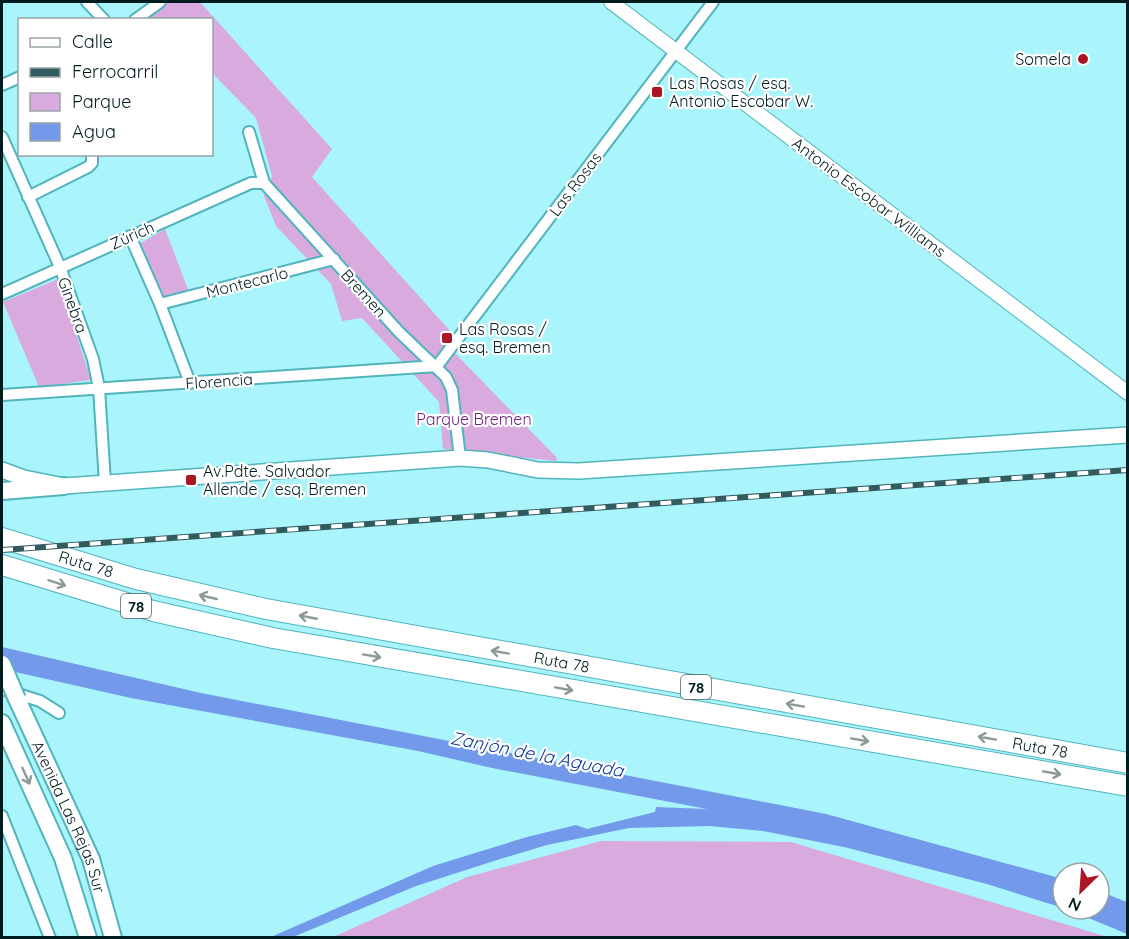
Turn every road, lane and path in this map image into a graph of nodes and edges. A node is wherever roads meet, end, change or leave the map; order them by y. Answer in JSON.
{"nodes":[{"id":1,"x":87,"y":2,"type":"edge"},
{"id":2,"x":160,"y":2,"type":"edge"},
{"id":3,"x":611,"y":2,"type":"edge"},
{"id":4,"x":713,"y":2,"type":"edge"},
{"id":5,"x":102,"y":18,"type":"edge"},
{"id":6,"x":138,"y":18,"type":"edge"},
{"id":7,"x":676,"y":51,"type":"junction"},
{"id":8,"x":18,"y":78,"type":"edge"},
{"id":9,"x":2,"y":86,"type":"edge"},
{"id":10,"x":249,"y":132,"type":"dead end"},
{"id":11,"x":2,"y":137,"type":"edge"},
{"id":12,"x":92,"y":156,"type":"edge"},
{"id":13,"x":264,"y":183,"type":"junction"},
{"id":14,"x":28,"y":197,"type":"junction"},
{"id":15,"x":130,"y":236,"type":"junction"},
{"id":16,"x":334,"y":259,"type":"junction"},
{"id":17,"x":60,"y":267,"type":"junction"},
{"id":18,"x":2,"y":294,"type":"edge"},
{"id":19,"x":160,"y":304,"type":"junction"},
{"id":20,"x":437,"y":366,"type":"junction"},
{"id":21,"x":190,"y":382,"type":"junction"},
{"id":22,"x":99,"y":388,"type":"junction"},
{"id":23,"x":1128,"y":393,"type":"edge"},
{"id":24,"x":2,"y":394,"type":"edge"},
{"id":25,"x":1128,"y":435,"type":"edge"},
{"id":26,"x":460,"y":458,"type":"junction"},
{"id":27,"x":2,"y":470,"type":"edge"},
{"id":28,"x":105,"y":483,"type":"junction"},
{"id":29,"x":64,"y":486,"type":"junction"},
{"id":30,"x":2,"y":491,"type":"edge"},
{"id":31,"x":2,"y":538,"type":"edge"},
{"id":32,"x":2,"y":565,"type":"edge"},
{"id":33,"x":2,"y":664,"type":"edge"},
{"id":34,"x":2,"y":689,"type":"edge"},
{"id":35,"x":59,"y":713,"type":"dead end"},
{"id":36,"x":2,"y":723,"type":"edge"},
{"id":37,"x":1128,"y":763,"type":"edge"},
{"id":38,"x":1128,"y":786,"type":"edge"},
{"id":39,"x":2,"y":816,"type":"edge"},
{"id":40,"x":50,"y":938,"type":"edge"},
{"id":41,"x":88,"y":938,"type":"edge"},
{"id":42,"x":113,"y":938,"type":"edge"}],
"edges":[{"from":1,"to":5,"type":"street"},
{"from":2,"to":6,"type":"street"},
{"from":3,"to":7,"type":"street","name":"Antonio Escobar Williams"},
{"from":4,"to":7,"type":"street","name":"Las Rosas"},
{"from":7,"to":20,"type":"street","name":"Las Rosas"},
{"from":7,"to":23,"type":"street","name":"Antonio Escobar Williams"},
{"from":8,"to":9,"type":"street"},
{"from":10,"to":13,"type":"street","name":"Bremen"},
{"from":11,"to":14,"type":"street","name":"Ginebra"},
{"from":12,"to":14,"type":"street"},
{"from":13,"to":15,"type":"street","name":"Zúrich"},
{"from":13,"to":16,"type":"street","name":"Bremen"},
{"from":14,"to":17,"type":"street","name":"Ginebra"},
{"from":15,"to":17,"type":"street","name":"Zúrich"},
{"from":15,"to":19,"type":"street"},
{"from":16,"to":19,"type":"street","name":"Montecarlo"},
{"from":16,"to":20,"type":"street","name":"Bremen"},
{"from":17,"to":18,"type":"street","name":"Zúrich"},
{"from":17,"to":22,"type":"street","name":"Ginebra"},
{"from":19,"to":21,"type":"street"},
{"from":20,"to":21,"type":"street","name":"Florencia"},
{"from":20,"to":26,"type":"street","name":"Bremen"},
{"from":21,"to":22,"type":"street","name":"Florencia"},
{"from":22,"to":24,"type":"street","name":"Florencia"},
{"from":22,"to":28,"type":"street","name":"Ginebra"},
{"from":25,"to":26,"type":"main road"},
{"from":26,"to":28,"type":"main road"},
{"from":27,"to":29,"type":"main road"},
{"from":28,"to":29,"type":"main road"},
{"from":29,"to":30,"type":"main road"},
{"from":37,"to":31,"type":"highway","name":"Ruta 78","number":"78","one_way":true},
{"from":32,"to":38,"type":"highway","name":"Ruta 78","number":"78","one_way":true},
{"from":33,"to":42,"type":"main road","name":"Avenida Las Rejas Sur","bridge":true},
{"from":34,"to":35,"type":"street"},
{"from":36,"to":41,"type":"main road","name":"Avenida Las Rejas Sur","one_way":true},
{"from":39,"to":40,"type":"street"}]}
